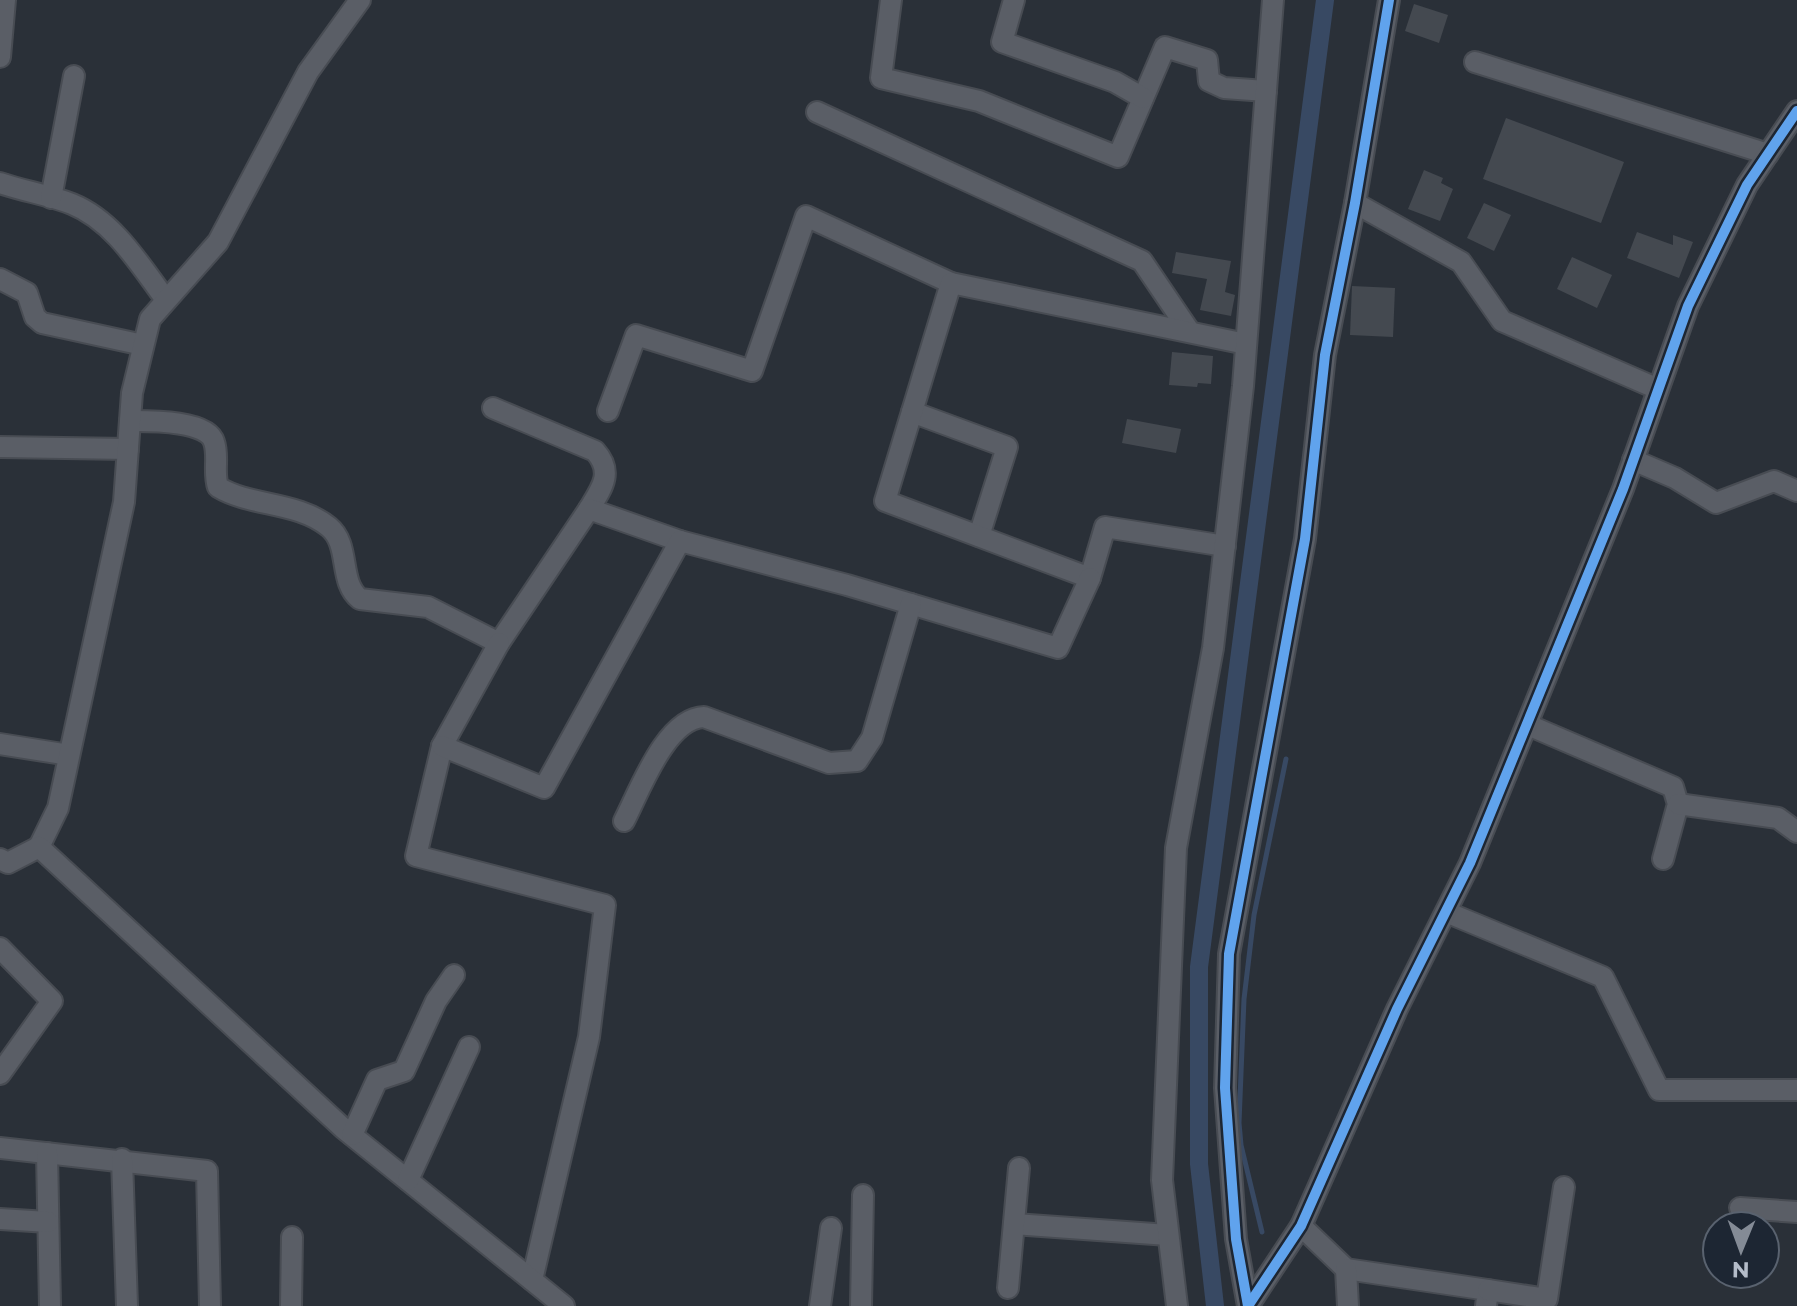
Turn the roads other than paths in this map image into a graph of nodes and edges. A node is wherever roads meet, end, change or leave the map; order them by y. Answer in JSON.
{"nodes":[{"id":1,"x":5,"y":0,"type":"edge"},
{"id":2,"x":360,"y":0,"type":"edge"},
{"id":3,"x":891,"y":0,"type":"edge"},
{"id":4,"x":1014,"y":0,"type":"edge"},
{"id":5,"x":1273,"y":0,"type":"edge"},
{"id":6,"x":1389,"y":0,"type":"edge"},
{"id":7,"x":0,"y":57,"type":"edge"},
{"id":8,"x":1475,"y":62,"type":"dead end"},
{"id":9,"x":74,"y":76,"type":"dead end"},
{"id":10,"x":1266,"y":91,"type":"junction"},
{"id":11,"x":1143,"y":98,"type":"junction"},
{"id":12,"x":1797,"y":111,"type":"edge"},
{"id":13,"x":817,"y":112,"type":"dead end"},
{"id":14,"x":1768,"y":154,"type":"junction"},
{"id":15,"x":0,"y":183,"type":"edge"},
{"id":16,"x":51,"y":198,"type":"junction"},
{"id":17,"x":1355,"y":203,"type":"junction"},
{"id":18,"x":0,"y":279,"type":"edge"},
{"id":19,"x":951,"y":283,"type":"junction"},
{"id":20,"x":166,"y":300,"type":"junction"},
{"id":21,"x":1190,"y":332,"type":"junction"},
{"id":22,"x":1246,"y":344,"type":"junction"},
{"id":23,"x":143,"y":345,"type":"junction"},
{"id":24,"x":1658,"y":389,"type":"junction"},
{"id":25,"x":493,"y":408,"type":"dead end"},
{"id":26,"x":608,"y":411,"type":"dead end"},
{"id":27,"x":912,"y":412,"type":"junction"},
{"id":28,"x":130,"y":421,"type":"junction"},
{"id":29,"x":0,"y":447,"type":"edge"},
{"id":30,"x":128,"y":449,"type":"junction"},
{"id":31,"x":1633,"y":460,"type":"junction"},
{"id":32,"x":1797,"y":491,"type":"edge"},
{"id":33,"x":589,"y":509,"type":"junction"},
{"id":34,"x":979,"y":536,"type":"junction"},
{"id":35,"x":680,"y":541,"type":"junction"},
{"id":36,"x":1225,"y":546,"type":"junction"},
{"id":37,"x":1090,"y":578,"type":"junction"},
{"id":38,"x":911,"y":604,"type":"junction"},
{"id":39,"x":499,"y":643,"type":"junction"},
{"id":40,"x":1528,"y":725,"type":"junction"},
{"id":41,"x":1,"y":745,"type":"edge"},
{"id":42,"x":442,"y":746,"type":"junction"},
{"id":43,"x":69,"y":755,"type":"junction"},
{"id":44,"x":1678,"y":804,"type":"junction"},
{"id":45,"x":624,"y":821,"type":"dead end"},
{"id":46,"x":1797,"y":832,"type":"edge"},
{"id":47,"x":39,"y":847,"type":"junction"},
{"id":48,"x":1663,"y":859,"type":"dead end"},
{"id":49,"x":3,"y":864,"type":"edge"},
{"id":50,"x":1446,"y":912,"type":"junction"},
{"id":51,"x":0,"y":948,"type":"edge"},
{"id":52,"x":454,"y":975,"type":"dead end"},
{"id":53,"x":469,"y":1047,"type":"dead end"},
{"id":54,"x":0,"y":1074,"type":"edge"},
{"id":55,"x":1797,"y":1090,"type":"edge"},
{"id":56,"x":352,"y":1135,"type":"junction"},
{"id":57,"x":0,"y":1148,"type":"edge"},
{"id":58,"x":47,"y":1153,"type":"junction"},
{"id":59,"x":122,"y":1159,"type":"junction"},
{"id":60,"x":1019,"y":1168,"type":"dead end"},
{"id":61,"x":408,"y":1180,"type":"junction"},
{"id":62,"x":1564,"y":1187,"type":"dead end"},
{"id":63,"x":863,"y":1195,"type":"dead end"},
{"id":64,"x":1740,"y":1208,"type":"dead end"},
{"id":65,"x":1797,"y":1212,"type":"edge"},
{"id":66,"x":0,"y":1219,"type":"edge"},
{"id":67,"x":48,"y":1222,"type":"junction"},
{"id":68,"x":1014,"y":1224,"type":"junction"},
{"id":69,"x":1301,"y":1226,"type":"junction"},
{"id":70,"x":831,"y":1228,"type":"dead end"},
{"id":71,"x":1168,"y":1235,"type":"junction"},
{"id":72,"x":292,"y":1237,"type":"dead end"},
{"id":73,"x":1346,"y":1269,"type":"junction"},
{"id":74,"x":532,"y":1280,"type":"junction"},
{"id":75,"x":1008,"y":1288,"type":"dead end"},
{"id":76,"x":1487,"y":1298,"type":"edge"},
{"id":77,"x":50,"y":1306,"type":"edge"},
{"id":78,"x":127,"y":1306,"type":"edge"},
{"id":79,"x":210,"y":1306,"type":"edge"},
{"id":80,"x":291,"y":1306,"type":"edge"},
{"id":81,"x":564,"y":1306,"type":"edge"},
{"id":82,"x":820,"y":1306,"type":"edge"},
{"id":83,"x":861,"y":1306,"type":"edge"},
{"id":84,"x":1177,"y":1306,"type":"edge"},
{"id":85,"x":1248,"y":1306,"type":"edge"},
{"id":86,"x":1348,"y":1306,"type":"edge"}],
"edges":[{"from":1,"to":7,"type":"street"},
{"from":2,"to":20,"type":"street"},
{"from":3,"to":11,"type":"street"},
{"from":4,"to":11,"type":"street"},
{"from":5,"to":10,"type":"street"},
{"from":6,"to":17,"type":"street"},
{"from":8,"to":14,"type":"street"},
{"from":9,"to":16,"type":"street"},
{"from":10,"to":11,"type":"street"},
{"from":10,"to":22,"type":"street"},
{"from":12,"to":14,"type":"street"},
{"from":13,"to":21,"type":"street"},
{"from":14,"to":24,"type":"street"},
{"from":15,"to":16,"type":"street"},
{"from":16,"to":20,"type":"street"},
{"from":17,"to":24,"type":"street"},
{"from":17,"to":85,"type":"street"},
{"from":18,"to":23,"type":"street"},
{"from":19,"to":21,"type":"street"},
{"from":19,"to":26,"type":"street"},
{"from":19,"to":27,"type":"street"},
{"from":20,"to":23,"type":"street"},
{"from":21,"to":22,"type":"street"},
{"from":22,"to":36,"type":"street"},
{"from":23,"to":28,"type":"street"},
{"from":24,"to":31,"type":"street"},
{"from":25,"to":33,"type":"street"},
{"from":27,"to":34,"type":"street"},
{"from":27,"to":34,"type":"street"},
{"from":28,"to":30,"type":"street"},
{"from":28,"to":39,"type":"street"},
{"from":29,"to":30,"type":"street"},
{"from":30,"to":43,"type":"street"},
{"from":31,"to":32,"type":"street"},
{"from":31,"to":40,"type":"street"},
{"from":33,"to":35,"type":"street"},
{"from":33,"to":39,"type":"street"},
{"from":34,"to":37,"type":"street"},
{"from":35,"to":38,"type":"street"},
{"from":35,"to":42,"type":"street"},
{"from":36,"to":37,"type":"street"},
{"from":36,"to":71,"type":"street"},
{"from":37,"to":38,"type":"street"},
{"from":38,"to":45,"type":"street"},
{"from":39,"to":42,"type":"street"},
{"from":40,"to":44,"type":"street"},
{"from":40,"to":50,"type":"street"},
{"from":41,"to":43,"type":"street"},
{"from":42,"to":74,"type":"street"},
{"from":43,"to":47,"type":"street"},
{"from":44,"to":46,"type":"street"},
{"from":44,"to":48,"type":"street"},
{"from":47,"to":49,"type":"street"},
{"from":47,"to":56,"type":"street"},
{"from":50,"to":55,"type":"street"},
{"from":50,"to":69,"type":"street"},
{"from":51,"to":54,"type":"street"},
{"from":52,"to":56,"type":"street"},
{"from":53,"to":61,"type":"street"},
{"from":56,"to":61,"type":"street"},
{"from":57,"to":58,"type":"street"},
{"from":58,"to":59,"type":"street"},
{"from":58,"to":67,"type":"street"},
{"from":59,"to":78,"type":"street"},
{"from":59,"to":79,"type":"street"},
{"from":60,"to":68,"type":"street"},
{"from":61,"to":74,"type":"street"},
{"from":62,"to":76,"type":"street"},
{"from":63,"to":83,"type":"street"},
{"from":64,"to":65,"type":"street"},
{"from":66,"to":67,"type":"street"},
{"from":67,"to":77,"type":"street"},
{"from":68,"to":71,"type":"street"},
{"from":68,"to":75,"type":"street"},
{"from":69,"to":73,"type":"street"},
{"from":69,"to":85,"type":"street"},
{"from":70,"to":82,"type":"street"},
{"from":71,"to":84,"type":"street"},
{"from":72,"to":80,"type":"street"},
{"from":73,"to":76,"type":"street"},
{"from":73,"to":86,"type":"street"},
{"from":74,"to":81,"type":"street"}]}
